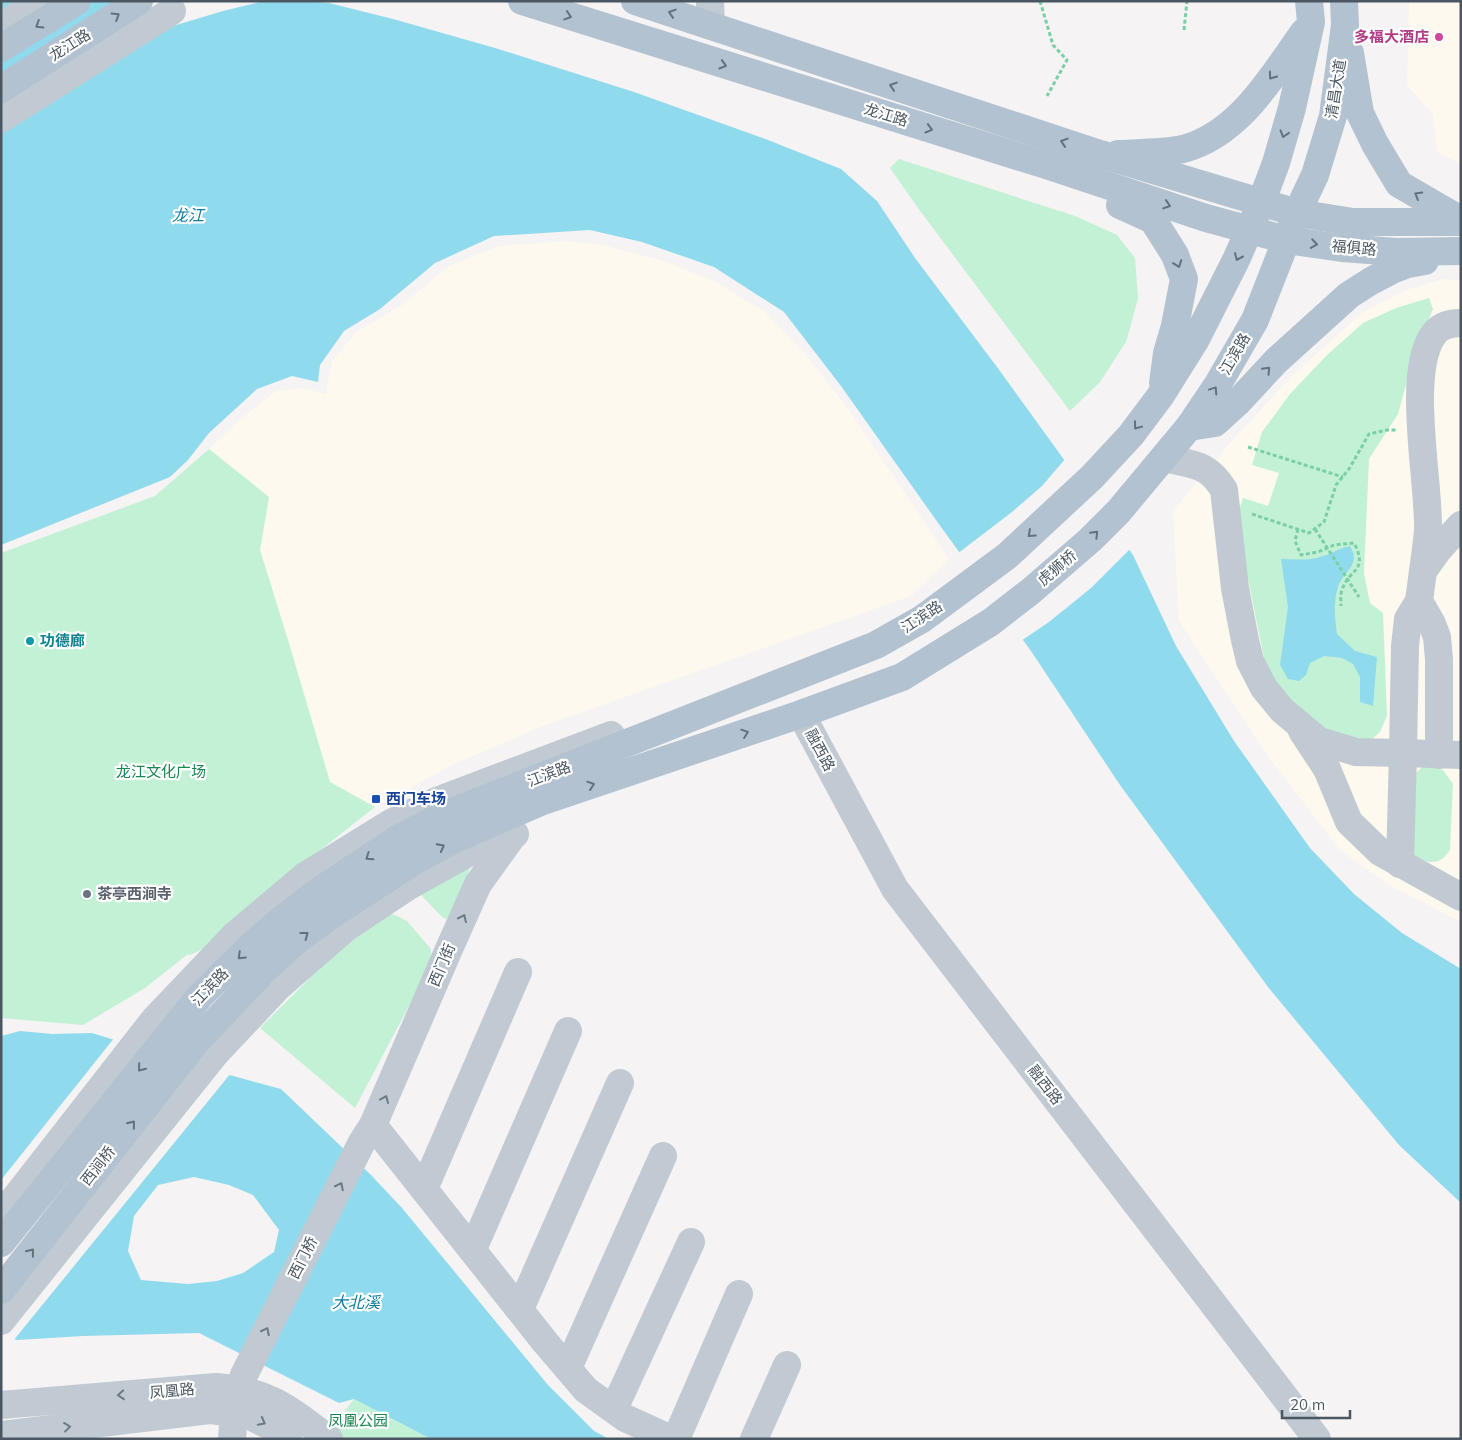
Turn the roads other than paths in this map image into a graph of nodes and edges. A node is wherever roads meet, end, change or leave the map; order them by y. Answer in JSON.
{"nodes":[{"id":1,"x":41,"y":1,"type":"edge"},
{"id":2,"x":77,"y":1,"type":"edge"},
{"id":3,"x":139,"y":1,"type":"edge"},
{"id":4,"x":522,"y":1,"type":"edge"},
{"id":5,"x":636,"y":1,"type":"edge"},
{"id":6,"x":172,"y":11,"type":"dead end"},
{"id":7,"x":1310,"y":12,"type":"edge"},
{"id":8,"x":710,"y":13,"type":"edge"},
{"id":9,"x":1344,"y":13,"type":"edge"},
{"id":10,"x":1,"y":26,"type":"edge"},
{"id":11,"x":1,"y":48,"type":"edge"},
{"id":12,"x":1,"y":89,"type":"edge"},
{"id":13,"x":1,"y":119,"type":"edge"},
{"id":14,"x":1100,"y":154,"type":"junction"},
{"id":15,"x":1046,"y":165,"type":"junction"},
{"id":16,"x":1315,"y":175,"type":"joint"},
{"id":17,"x":1261,"y":202,"type":"junction"},
{"id":18,"x":1298,"y":213,"type":"junction"},
{"id":19,"x":1461,"y":221,"type":"edge"},
{"id":20,"x":1249,"y":230,"type":"junction"},
{"id":21,"x":1287,"y":240,"type":"junction"},
{"id":22,"x":1461,"y":252,"type":"edge"},
{"id":23,"x":1461,"y":323,"type":"edge"},
{"id":24,"x":1161,"y":394,"type":"junction"},
{"id":25,"x":1189,"y":427,"type":"junction"},
{"id":26,"x":1164,"y":458,"type":"junction"},
{"id":27,"x":1119,"y":511,"type":"joint"},
{"id":28,"x":1461,"y":524,"type":"edge"},
{"id":29,"x":1423,"y":571,"type":"junction"},
{"id":30,"x":1419,"y":601,"type":"junction"},
{"id":31,"x":991,"y":622,"type":"joint"},
{"id":32,"x":801,"y":714,"type":"junction"},
{"id":33,"x":1296,"y":722,"type":"junction"},
{"id":34,"x":1431,"y":754,"type":"edge"},
{"id":35,"x":543,"y":801,"type":"junction"},
{"id":36,"x":514,"y":834,"type":"junction"},
{"id":37,"x":1400,"y":864,"type":"junction"},
{"id":38,"x":1461,"y":897,"type":"edge"},
{"id":39,"x":518,"y":972,"type":"dead end"},
{"id":40,"x":568,"y":1031,"type":"dead end"},
{"id":41,"x":184,"y":1037,"type":"junction"},
{"id":42,"x":620,"y":1083,"type":"dead end"},
{"id":43,"x":368,"y":1134,"type":"junction"},
{"id":44,"x":663,"y":1156,"type":"dead end"},
{"id":45,"x":424,"y":1189,"type":"junction"},
{"id":46,"x":1,"y":1216,"type":"edge"},
{"id":47,"x":691,"y":1242,"type":"dead end"},
{"id":48,"x":1,"y":1243,"type":"edge"},
{"id":49,"x":473,"y":1249,"type":"junction"},
{"id":50,"x":1,"y":1290,"type":"edge"},
{"id":51,"x":739,"y":1294,"type":"dead end"},
{"id":52,"x":520,"y":1309,"type":"junction"},
{"id":53,"x":1,"y":1321,"type":"edge"},
{"id":54,"x":787,"y":1365,"type":"dead end"},
{"id":55,"x":568,"y":1368,"type":"junction"},
{"id":56,"x":1,"y":1404,"type":"edge"},
{"id":57,"x":238,"y":1404,"type":"edge"},
{"id":58,"x":614,"y":1409,"type":"junction"},
{"id":59,"x":1,"y":1435,"type":"edge"},
{"id":60,"x":288,"y":1439,"type":"edge"},
{"id":61,"x":329,"y":1439,"type":"edge"},
{"id":62,"x":671,"y":1439,"type":"edge"},
{"id":63,"x":676,"y":1439,"type":"edge"},
{"id":64,"x":754,"y":1439,"type":"edge"},
{"id":65,"x":1316,"y":1439,"type":"edge"}],
"edges":[{"from":1,"to":10,"type":"street"},
{"from":2,"to":11,"type":"main road","one_way":true},
{"from":12,"to":3,"type":"main road","name":"龙江路","one_way":true},
{"from":4,"to":15,"type":"main road","name":"龙江路","one_way":true},
{"from":8,"to":5,"type":"main road","name":"龙江路","one_way":true},
{"from":6,"to":13,"type":"street"},
{"from":7,"to":14,"type":"main road","one_way":true},
{"from":7,"to":17,"type":"main road","one_way":true},
{"from":14,"to":8,"type":"main road","name":"龙江路","one_way":true},
{"from":9,"to":16,"type":"main road","name":"清昌大道"},
{"from":19,"to":9,"type":"main road","one_way":true},
{"from":14,"to":17,"type":"main road","name":"龙江路"},
{"from":15,"to":20,"type":"main road","name":"龙江路","one_way":true},
{"from":15,"to":24,"type":"main road","one_way":true},
{"from":16,"to":18,"type":"main road","name":"江滨路"},
{"from":17,"to":18,"type":"main road","name":"福俱路"},
{"from":17,"to":20,"type":"main road"},
{"from":18,"to":19,"type":"main road","name":"福俱路"},
{"from":18,"to":21,"type":"main road","name":"江滨路"},
{"from":20,"to":21,"type":"main road","name":"福俱路"},
{"from":20,"to":24,"type":"main road","one_way":true},
{"from":21,"to":22,"type":"main road","name":"福俱路","one_way":true},
{"from":25,"to":21,"type":"main road","name":"江滨路","one_way":true},
{"from":25,"to":22,"type":"main road","one_way":true},
{"from":23,"to":29,"type":"street"},
{"from":24,"to":41,"type":"main road","name":"江滨路","one_way":true},
{"from":25,"to":26,"type":"main road","name":"江滨路"},
{"from":26,"to":27,"type":"main road","name":"江滨路"},
{"from":26,"to":33,"type":"street"},
{"from":31,"to":27,"type":"main road","name":"虎狮桥","one_way":true},
{"from":28,"to":29,"type":"street"},
{"from":29,"to":30,"type":"street"},
{"from":30,"to":34,"type":"street"},
{"from":30,"to":34,"type":"street"},
{"from":31,"to":32,"type":"main road","name":"江滨路"},
{"from":35,"to":32,"type":"main road","name":"江滨路","one_way":true},
{"from":32,"to":65,"type":"street","name":"融西路"},
{"from":33,"to":34,"type":"street"},
{"from":33,"to":37,"type":"street"},
{"from":34,"to":37,"type":"street"},
{"from":35,"to":36,"type":"street","name":"西门街"},
{"from":41,"to":35,"type":"main road","name":"江滨路","one_way":true},
{"from":36,"to":41,"type":"street"},
{"from":43,"to":36,"type":"street","name":"西门街","one_way":true},
{"from":37,"to":38,"type":"street"},
{"from":39,"to":45,"type":"street"},
{"from":40,"to":49,"type":"street"},
{"from":41,"to":46,"type":"street"},
{"from":41,"to":48,"type":"main road","name":"西涧桥","one_way":true},
{"from":50,"to":41,"type":"main road","name":"西涧桥","one_way":true},
{"from":41,"to":53,"type":"street"},
{"from":42,"to":52,"type":"street"},
{"from":43,"to":45,"type":"street"},
{"from":57,"to":43,"type":"street","name":"西门桥","one_way":true},
{"from":44,"to":55,"type":"street"},
{"from":45,"to":49,"type":"street"},
{"from":47,"to":58,"type":"street"},
{"from":49,"to":52,"type":"street"},
{"from":51,"to":63,"type":"street"},
{"from":52,"to":55,"type":"street"},
{"from":54,"to":64,"type":"street"},
{"from":55,"to":58,"type":"street"},
{"from":57,"to":56,"type":"street","name":"凤凰路","one_way":true},
{"from":59,"to":57,"type":"street","name":"凤凰路","one_way":true},
{"from":57,"to":60,"type":"street","name":"凤凰路","one_way":true},
{"from":57,"to":61,"type":"street","name":"凤凰路"},
{"from":58,"to":62,"type":"street"}]}
